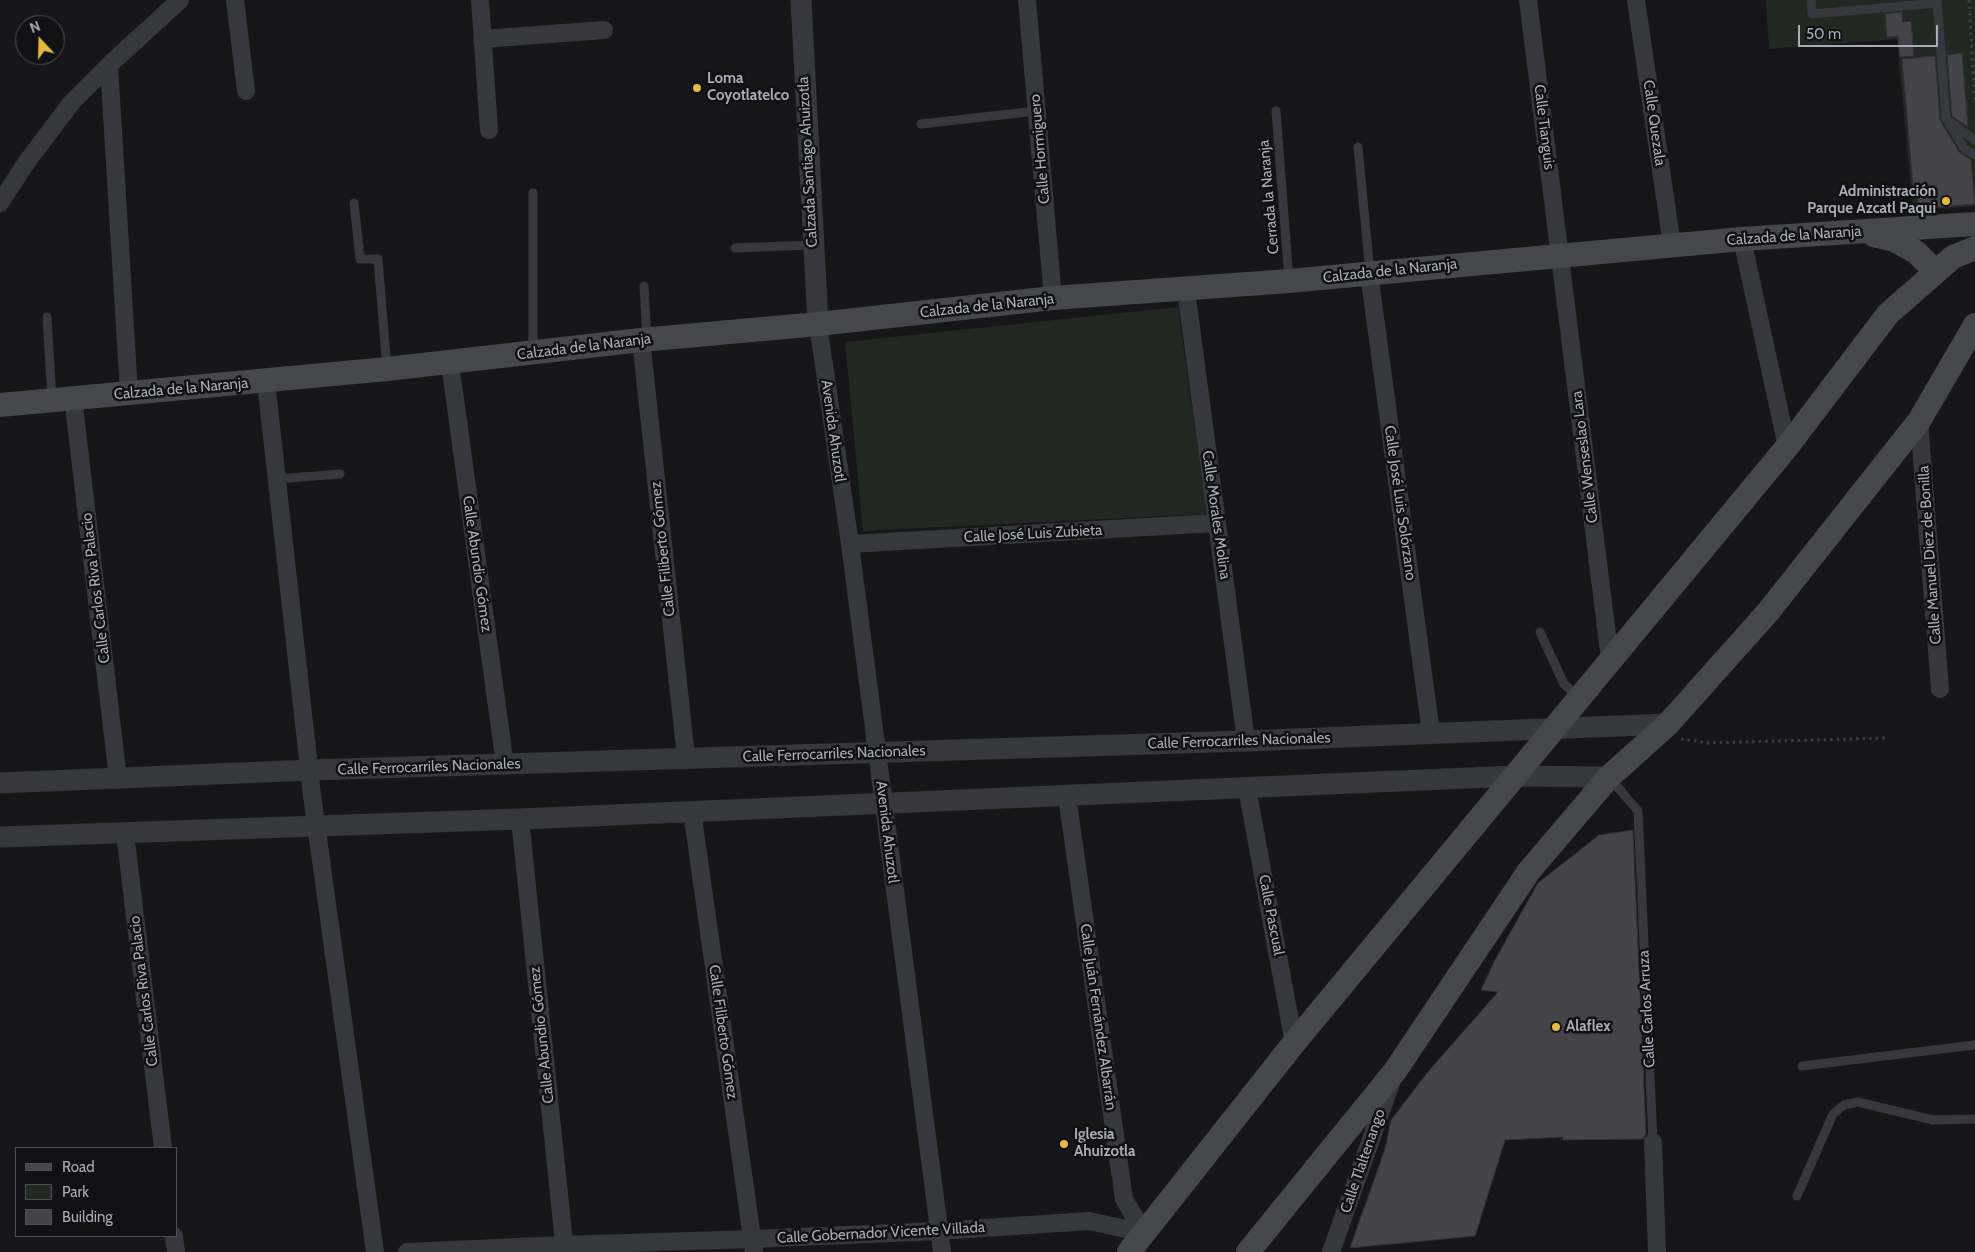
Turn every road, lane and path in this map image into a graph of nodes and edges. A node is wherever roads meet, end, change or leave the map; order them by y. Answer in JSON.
{"nodes":[{"id":1,"x":180,"y":0,"type":"edge"},
{"id":2,"x":235,"y":0,"type":"edge"},
{"id":3,"x":480,"y":0,"type":"edge"},
{"id":4,"x":800,"y":0,"type":"edge"},
{"id":5,"x":1027,"y":0,"type":"edge"},
{"id":6,"x":1528,"y":0,"type":"edge"},
{"id":7,"x":1636,"y":0,"type":"edge"},
{"id":8,"x":1811,"y":0,"type":"edge"},
{"id":9,"x":1969,"y":0,"type":"edge"},
{"id":10,"x":1937,"y":2,"type":"edge"},
{"id":11,"x":604,"y":30,"type":"dead end"},
{"id":12,"x":482,"y":39,"type":"junction"},
{"id":13,"x":109,"y":64,"type":"junction"},
{"id":14,"x":246,"y":91,"type":"dead end"},
{"id":15,"x":1975,"y":101,"type":"edge"},
{"id":16,"x":1037,"y":111,"type":"junction"},
{"id":17,"x":1276,"y":111,"type":"dead end"},
{"id":18,"x":1946,"y":119,"type":"junction"},
{"id":19,"x":921,"y":124,"type":"dead end"},
{"id":20,"x":489,"y":130,"type":"dead end"},
{"id":21,"x":1975,"y":140,"type":"edge"},
{"id":22,"x":1358,"y":147,"type":"dead end"},
{"id":23,"x":1975,"y":155,"type":"edge"},
{"id":24,"x":533,"y":193,"type":"dead end"},
{"id":25,"x":0,"y":203,"type":"edge"},
{"id":26,"x":354,"y":203,"type":"dead end"},
{"id":27,"x":1975,"y":224,"type":"edge"},
{"id":28,"x":1939,"y":227,"type":"junction"},
{"id":29,"x":1862,"y":232,"type":"junction"},
{"id":30,"x":1742,"y":239,"type":"junction"},
{"id":31,"x":812,"y":245,"type":"junction"},
{"id":32,"x":1672,"y":245,"type":"junction"},
{"id":33,"x":735,"y":248,"type":"dead end"},
{"id":34,"x":1560,"y":255,"type":"junction"},
{"id":35,"x":1955,"y":259,"type":"edge"},
{"id":36,"x":1370,"y":273,"type":"junction"},
{"id":37,"x":1289,"y":281,"type":"junction"},
{"id":38,"x":644,"y":286,"type":"dead end"},
{"id":39,"x":1186,"y":290,"type":"junction"},
{"id":40,"x":1052,"y":298,"type":"junction"},
{"id":41,"x":47,"y":318,"type":"dead end"},
{"id":42,"x":818,"y":324,"type":"junction"},
{"id":43,"x":1975,"y":325,"type":"edge"},
{"id":44,"x":644,"y":340,"type":"junction"},
{"id":45,"x":534,"y":353,"type":"junction"},
{"id":46,"x":450,"y":363,"type":"junction"},
{"id":47,"x":387,"y":370,"type":"junction"},
{"id":48,"x":266,"y":382,"type":"junction"},
{"id":49,"x":129,"y":393,"type":"junction"},
{"id":50,"x":63,"y":399,"type":"junction"},
{"id":51,"x":0,"y":405,"type":"edge"},
{"id":52,"x":1919,"y":421,"type":"junction"},
{"id":53,"x":1787,"y":447,"type":"junction"},
{"id":54,"x":340,"y":474,"type":"dead end"},
{"id":55,"x":277,"y":479,"type":"junction"},
{"id":56,"x":1216,"y":523,"type":"junction"},
{"id":57,"x":850,"y":544,"type":"junction"},
{"id":58,"x":1540,"y":632,"type":"dead end"},
{"id":59,"x":1610,"y":659,"type":"junction"},
{"id":60,"x":1940,"y":689,"type":"dead end"},
{"id":61,"x":1579,"y":697,"type":"junction"},
{"id":62,"x":1554,"y":728,"type":"junction"},
{"id":63,"x":1662,"y":730,"type":"junction"},
{"id":64,"x":1431,"y":733,"type":"junction"},
{"id":65,"x":1886,"y":738,"type":"dead end"},
{"id":66,"x":1246,"y":741,"type":"junction"},
{"id":67,"x":876,"y":753,"type":"junction"},
{"id":68,"x":686,"y":758,"type":"junction"},
{"id":69,"x":504,"y":765,"type":"junction"},
{"id":70,"x":311,"y":770,"type":"junction"},
{"id":71,"x":1515,"y":776,"type":"junction"},
{"id":72,"x":1609,"y":777,"type":"junction"},
{"id":73,"x":118,"y":778,"type":"junction"},
{"id":74,"x":0,"y":783,"type":"edge"},
{"id":75,"x":1247,"y":788,"type":"junction"},
{"id":76,"x":1067,"y":796,"type":"junction"},
{"id":77,"x":883,"y":804,"type":"junction"},
{"id":78,"x":692,"y":811,"type":"junction"},
{"id":79,"x":520,"y":819,"type":"junction"},
{"id":80,"x":317,"y":827,"type":"junction"},
{"id":81,"x":126,"y":834,"type":"junction"},
{"id":82,"x":0,"y":837,"type":"edge"},
{"id":83,"x":1294,"y":1043,"type":"junction"},
{"id":84,"x":1975,"y":1046,"type":"edge"},
{"id":85,"x":1802,"y":1066,"type":"dead end"},
{"id":86,"x":1395,"y":1071,"type":"junction"},
{"id":87,"x":1975,"y":1119,"type":"edge"},
{"id":88,"x":1654,"y":1142,"type":"joint"},
{"id":89,"x":163,"y":1147,"type":"edge"},
{"id":90,"x":1796,"y":1196,"type":"dead end"},
{"id":91,"x":939,"y":1230,"type":"junction"},
{"id":92,"x":1144,"y":1233,"type":"junction"},
{"id":93,"x":174,"y":1237,"type":"edge"},
{"id":94,"x":753,"y":1246,"type":"edge"},
{"id":95,"x":564,"y":1248,"type":"edge"},
{"id":96,"x":176,"y":1252,"type":"edge"},
{"id":97,"x":375,"y":1252,"type":"edge"},
{"id":98,"x":407,"y":1252,"type":"edge"},
{"id":99,"x":942,"y":1252,"type":"edge"},
{"id":100,"x":1128,"y":1252,"type":"edge"},
{"id":101,"x":1248,"y":1252,"type":"edge"},
{"id":102,"x":1331,"y":1252,"type":"edge"},
{"id":103,"x":1657,"y":1252,"type":"edge"}],
"edges":[{"from":1,"to":13,"type":"street"},
{"from":2,"to":14,"type":"street"},
{"from":3,"to":12,"type":"street"},
{"from":4,"to":31,"type":"street","name":"Calzada Santiago Ahuizotla"},
{"from":5,"to":16,"type":"street","name":"Calle Hormiguero"},
{"from":6,"to":34,"type":"street","name":"Calle Tianguis"},
{"from":7,"to":32,"type":"street","name":"Calle Quezala"},
{"from":8,"to":10,"type":"lane"},
{"from":9,"to":15,"type":"path"},
{"from":10,"to":18,"type":"lane"},
{"from":11,"to":12,"type":"street"},
{"from":12,"to":20,"type":"street"},
{"from":13,"to":25,"type":"street"},
{"from":13,"to":49,"type":"street"},
{"from":16,"to":19,"type":"lane"},
{"from":16,"to":40,"type":"street","name":"Calle Hormiguero"},
{"from":17,"to":37,"type":"lane","name":"Cerrada la Naranja"},
{"from":18,"to":21,"type":"lane"},
{"from":18,"to":23,"type":"lane"},
{"from":22,"to":36,"type":"lane"},
{"from":24,"to":45,"type":"lane"},
{"from":26,"to":47,"type":"lane"},
{"from":27,"to":28,"type":"main road","name":"Calzada de la Naranja"},
{"from":28,"to":29,"type":"main road","name":"Calzada de la Naranja"},
{"from":28,"to":35,"type":"main road"},
{"from":29,"to":30,"type":"main road","name":"Calzada de la Naranja"},
{"from":29,"to":35,"type":"main road"},
{"from":30,"to":32,"type":"main road","name":"Calzada de la Naranja"},
{"from":30,"to":53,"type":"street"},
{"from":31,"to":33,"type":"lane"},
{"from":31,"to":42,"type":"street","name":"Calzada Santiago Ahuizotla"},
{"from":32,"to":34,"type":"main road","name":"Calzada de la Naranja"},
{"from":34,"to":36,"type":"main road","name":"Calzada de la Naranja"},
{"from":34,"to":59,"type":"street","name":"Calle Wenseslao Lara"},
{"from":35,"to":53,"type":"main road"},
{"from":36,"to":37,"type":"main road","name":"Calzada de la Naranja"},
{"from":36,"to":64,"type":"street","name":"Calle José Luis Solórzano"},
{"from":37,"to":39,"type":"main road","name":"Calzada de la Naranja"},
{"from":38,"to":44,"type":"lane"},
{"from":39,"to":40,"type":"main road","name":"Calzada de la Naranja"},
{"from":39,"to":56,"type":"street","name":"Calle Morales Molina"},
{"from":40,"to":42,"type":"main road","name":"Calzada de la Naranja"},
{"from":41,"to":50,"type":"lane"},
{"from":42,"to":44,"type":"main road","name":"Calzada de la Naranja"},
{"from":42,"to":57,"type":"street","name":"Avenida Ahuzotl"},
{"from":43,"to":52,"type":"main road"},
{"from":44,"to":45,"type":"main road","name":"Calzada de la Naranja"},
{"from":44,"to":68,"type":"street","name":"Calle Filiberto Gómez"},
{"from":45,"to":46,"type":"main road","name":"Calzada de la Naranja"},
{"from":46,"to":47,"type":"main road","name":"Calzada de la Naranja"},
{"from":46,"to":69,"type":"street","name":"Calle Abundio Gómez"},
{"from":47,"to":48,"type":"main road","name":"Calzada de la Naranja"},
{"from":48,"to":49,"type":"main road","name":"Calzada de la Naranja"},
{"from":48,"to":55,"type":"street"},
{"from":49,"to":50,"type":"main road","name":"Calzada de la Naranja"},
{"from":50,"to":51,"type":"main road","name":"Calzada de la Naranja"},
{"from":50,"to":73,"type":"street","name":"Calle Carlos Riva Palacio"},
{"from":52,"to":60,"type":"street","name":"Calle Manuel Diez de Bonilla"},
{"from":52,"to":63,"type":"main road"},
{"from":53,"to":59,"type":"main road"},
{"from":54,"to":55,"type":"lane"},
{"from":55,"to":70,"type":"street"},
{"from":56,"to":57,"type":"street","name":"Calle José Luis Zubieta"},
{"from":56,"to":66,"type":"street","name":"Calle Morales Molina"},
{"from":57,"to":67,"type":"street","name":"Avenida Ahuzotl"},
{"from":58,"to":61,"type":"lane"},
{"from":59,"to":61,"type":"main road"},
{"from":61,"to":62,"type":"main road"},
{"from":62,"to":63,"type":"street","name":"Calle Ferrocarriles Nacionales"},
{"from":62,"to":64,"type":"street","name":"Calle Ferrocarriles Nacionales"},
{"from":62,"to":71,"type":"main road"},
{"from":63,"to":65,"type":"path"},
{"from":63,"to":72,"type":"main road"},
{"from":64,"to":66,"type":"street","name":"Calle Ferrocarriles Nacionales"},
{"from":66,"to":67,"type":"street","name":"Calle Ferrocarriles Nacionales"},
{"from":67,"to":68,"type":"street","name":"Calle Ferrocarriles Nacionales"},
{"from":67,"to":77,"type":"street","name":"Avenida Ahuzotl"},
{"from":68,"to":69,"type":"street","name":"Calle Ferrocarriles Nacionales"},
{"from":69,"to":70,"type":"street","name":"Calle Ferrocarriles Nacionales"},
{"from":70,"to":73,"type":"street","name":"Calle Ferrocarriles Nacionales"},
{"from":70,"to":80,"type":"street"},
{"from":71,"to":72,"type":"street"},
{"from":71,"to":75,"type":"street"},
{"from":71,"to":83,"type":"main road"},
{"from":72,"to":86,"type":"main road"},
{"from":72,"to":88,"type":"lane","name":"Calle Carlos Arruza"},
{"from":73,"to":74,"type":"street","name":"Calle Ferrocarriles Nacionales"},
{"from":75,"to":76,"type":"street"},
{"from":75,"to":83,"type":"street","name":"Calle Pascual"},
{"from":76,"to":77,"type":"street"},
{"from":76,"to":92,"type":"street","name":"Calle Juán Fernández Albarrán"},
{"from":77,"to":78,"type":"street"},
{"from":77,"to":91,"type":"street","name":"Avenida Ahuzotl"},
{"from":78,"to":79,"type":"street"},
{"from":78,"to":94,"type":"street","name":"Calle Filiberto Gómez"},
{"from":79,"to":80,"type":"street"},
{"from":79,"to":95,"type":"street","name":"Calle Abundio Gómez"},
{"from":80,"to":81,"type":"street"},
{"from":80,"to":97,"type":"street"},
{"from":81,"to":82,"type":"street"},
{"from":81,"to":89,"type":"street","name":"Calle Carlos Riva Palacio"},
{"from":83,"to":92,"type":"main road"},
{"from":84,"to":85,"type":"lane"},
{"from":86,"to":101,"type":"main road"},
{"from":86,"to":102,"type":"street","name":"Calle Tlaltenango"},
{"from":87,"to":90,"type":"lane"},
{"from":88,"to":103,"type":"street","name":"Calle Carlos Arruza"},
{"from":91,"to":92,"type":"street","name":"Calle Gobernador Vicente Villada"},
{"from":91,"to":94,"type":"street","name":"Calle Gobernador Vicente Villada"},
{"from":91,"to":99,"type":"street","name":"Avenida Ahuzotl"},
{"from":92,"to":100,"type":"main road"},
{"from":93,"to":96,"type":"street"},
{"from":94,"to":95,"type":"street","name":"Calle Gobernador Vicente Villada"},
{"from":95,"to":98,"type":"street","name":"Calle Gobernador Vicente Villada"}]}
